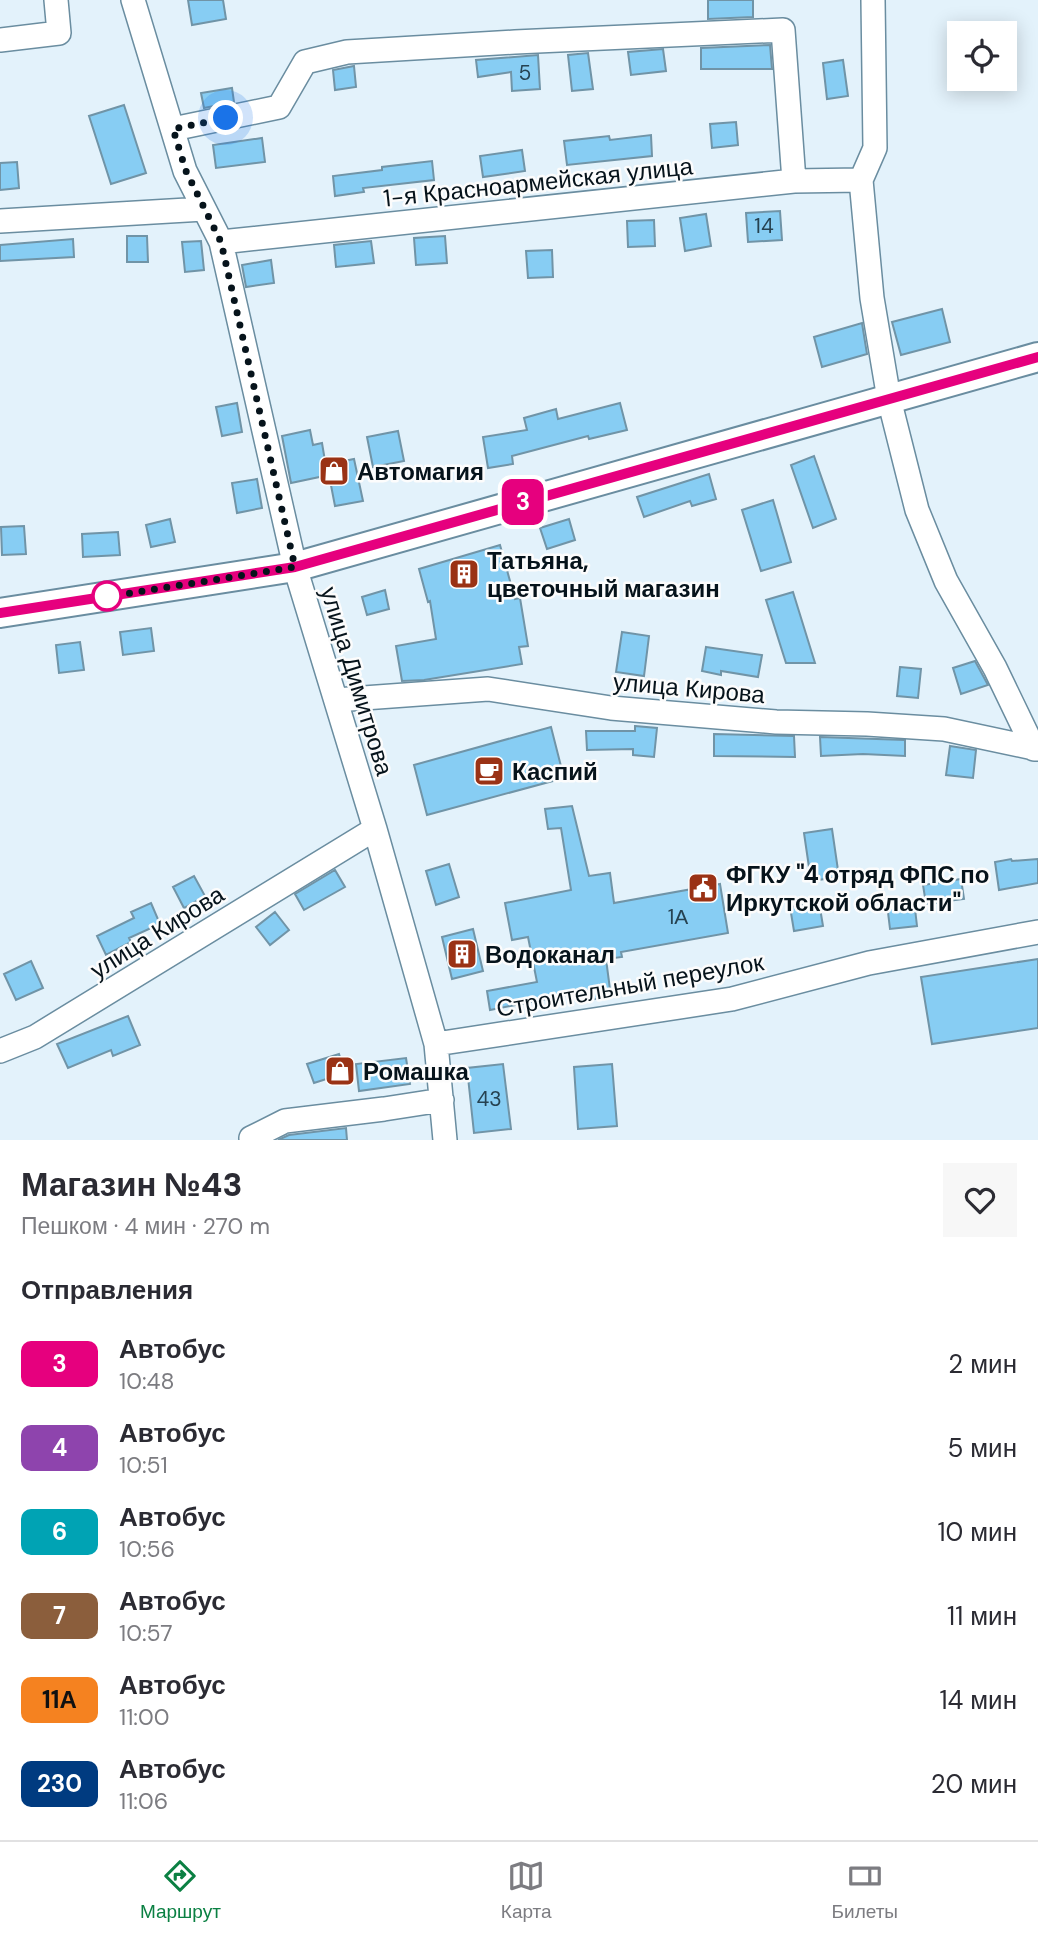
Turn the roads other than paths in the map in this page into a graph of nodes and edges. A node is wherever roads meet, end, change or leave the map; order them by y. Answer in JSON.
{"nodes":[{"id":1,"x":55,"y":0,"type":"edge"},
{"id":2,"x":133,"y":0,"type":"edge"},
{"id":3,"x":873,"y":0,"type":"edge"},
{"id":4,"x":0,"y":40,"type":"edge"},
{"id":5,"x":173,"y":129,"type":"junction"},
{"id":6,"x":861,"y":180,"type":"junction"},
{"id":7,"x":794,"y":181,"type":"junction"},
{"id":8,"x":204,"y":209,"type":"junction"},
{"id":9,"x":0,"y":220,"type":"edge"},
{"id":10,"x":221,"y":242,"type":"junction"},
{"id":11,"x":1038,"y":357,"type":"edge"},
{"id":12,"x":889,"y":399,"type":"junction"},
{"id":13,"x":295,"y":567,"type":"junction"},
{"id":14,"x":0,"y":613,"type":"edge"},
{"id":15,"x":336,"y":700,"type":"junction"},
{"id":16,"x":1036,"y":749,"type":"edge"},
{"id":17,"x":375,"y":829,"type":"junction"},
{"id":18,"x":1038,"y":932,"type":"edge"},
{"id":19,"x":436,"y":1044,"type":"junction"},
{"id":20,"x":0,"y":1051,"type":"edge"},
{"id":21,"x":442,"y":1100,"type":"junction"},
{"id":22,"x":251,"y":1140,"type":"edge"},
{"id":23,"x":445,"y":1140,"type":"edge"}],
"edges":[{"from":1,"to":4,"type":"street"},
{"from":2,"to":5,"type":"street","name":"улица Димитрова"},
{"from":3,"to":6,"type":"street"},
{"from":5,"to":7,"type":"street"},
{"from":5,"to":8,"type":"street","name":"улица Димитрова"},
{"from":6,"to":7,"type":"street","name":"1-я Красноармейская улица"},
{"from":6,"to":12,"type":"street"},
{"from":7,"to":10,"type":"street","name":"1-я Красноармейская улица"},
{"from":8,"to":9,"type":"street"},
{"from":8,"to":10,"type":"street","name":"улица Димитрова"},
{"from":10,"to":13,"type":"street","name":"улица Димитрова"},
{"from":11,"to":12,"type":"main road"},
{"from":12,"to":13,"type":"main road"},
{"from":12,"to":16,"type":"street"},
{"from":13,"to":14,"type":"main road"},
{"from":13,"to":15,"type":"street","name":"улица Димитрова"},
{"from":15,"to":16,"type":"street","name":"улица Кирова"},
{"from":15,"to":17,"type":"street","name":"улица Димитрова"},
{"from":17,"to":19,"type":"street","name":"улица Димитрова"},
{"from":17,"to":20,"type":"street","name":"улица Кирова"},
{"from":18,"to":19,"type":"street","name":"Строительный переулок"},
{"from":19,"to":21,"type":"street","name":"улица Димитрова"},
{"from":21,"to":22,"type":"street"},
{"from":21,"to":23,"type":"street","name":"улица Димитрова"}]}
